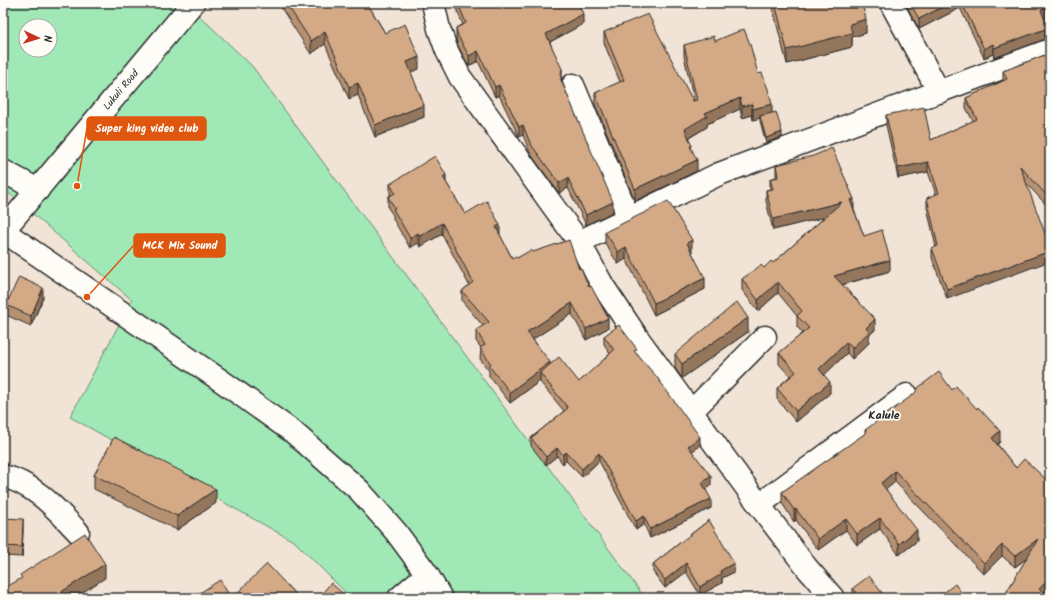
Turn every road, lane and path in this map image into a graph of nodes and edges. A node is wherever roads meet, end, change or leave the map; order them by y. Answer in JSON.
{"nodes":[{"id":1,"x":193,"y":3,"type":"edge"},
{"id":2,"x":433,"y":3,"type":"edge"},
{"id":3,"x":891,"y":3,"type":"edge"},
{"id":4,"x":1050,"y":50,"type":"edge"},
{"id":5,"x":573,"y":85,"type":"dead end"},
{"id":6,"x":939,"y":92,"type":"junction"},
{"id":7,"x":3,"y":171,"type":"edge"},
{"id":8,"x":38,"y":190,"type":"junction"},
{"id":9,"x":629,"y":218,"type":"junction"},
{"id":10,"x":3,"y":231,"type":"edge"},
{"id":11,"x":579,"y":242,"type":"junction"},
{"id":12,"x":765,"y":337,"type":"dead end"},
{"id":13,"x":907,"y":395,"type":"dead end"},
{"id":14,"x":691,"y":412,"type":"junction"},
{"id":15,"x":3,"y":476,"type":"edge"},
{"id":16,"x":759,"y":505,"type":"junction"},
{"id":17,"x":78,"y":532,"type":"dead end"},
{"id":18,"x":427,"y":574,"type":"junction"},
{"id":19,"x":399,"y":598,"type":"edge"},
{"id":20,"x":441,"y":598,"type":"edge"},
{"id":21,"x":833,"y":598,"type":"edge"}],
"edges":[{"from":1,"to":8,"type":"street","name":"Lukuli Road"},
{"from":2,"to":11,"type":"street"},
{"from":3,"to":6,"type":"street"},
{"from":4,"to":6,"type":"street"},
{"from":5,"to":9,"type":"street"},
{"from":6,"to":9,"type":"street"},
{"from":7,"to":8,"type":"street"},
{"from":8,"to":10,"type":"street","name":"Lukuli Road"},
{"from":9,"to":11,"type":"street"},
{"from":10,"to":18,"type":"street"},
{"from":11,"to":14,"type":"street"},
{"from":12,"to":14,"type":"street"},
{"from":13,"to":16,"type":"street"},
{"from":14,"to":16,"type":"street"},
{"from":15,"to":17,"type":"street"},
{"from":16,"to":21,"type":"street"},
{"from":18,"to":19,"type":"street"},
{"from":18,"to":20,"type":"street"}]}
